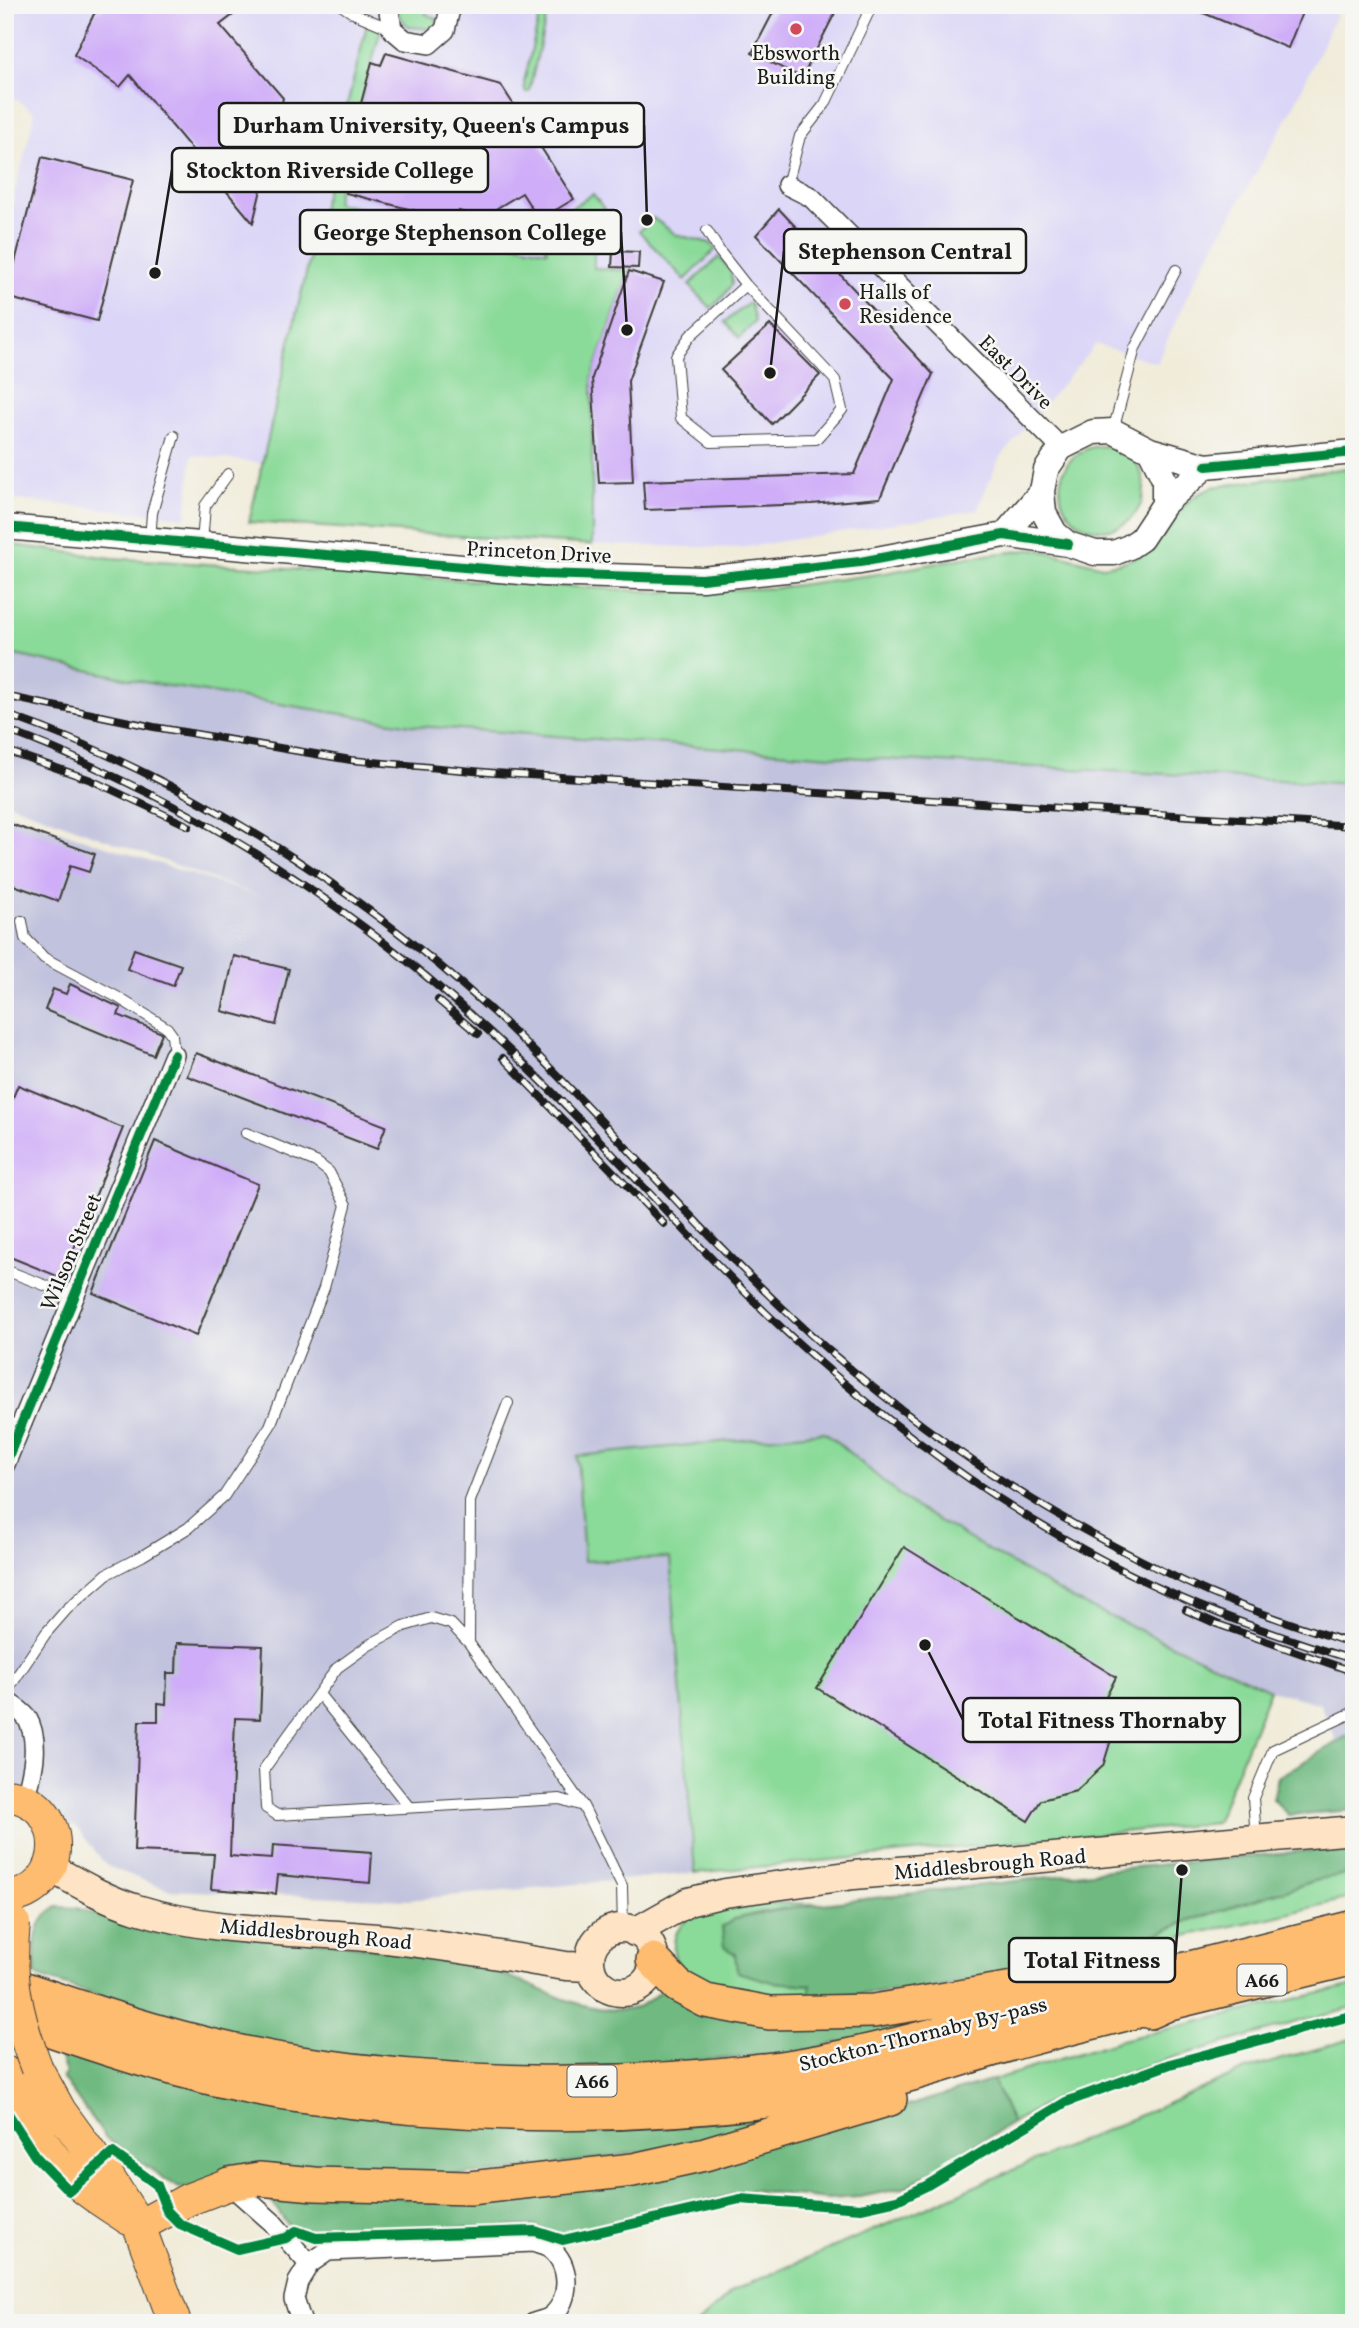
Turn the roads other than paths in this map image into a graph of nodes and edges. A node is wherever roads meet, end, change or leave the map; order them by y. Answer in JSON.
{"nodes":[{"id":1,"x":341,"y":5,"type":"edge"},
{"id":2,"x":388,"y":5,"type":"edge"},
{"id":3,"x":450,"y":5,"type":"edge"},
{"id":4,"x":872,"y":5,"type":"edge"},
{"id":5,"x":391,"y":29,"type":"junction"},
{"id":6,"x":787,"y":185,"type":"joint"},
{"id":7,"x":707,"y":231,"type":"dead end"},
{"id":8,"x":1176,"y":270,"type":"dead end"},
{"id":9,"x":746,"y":285,"type":"junction"},
{"id":10,"x":1114,"y":432,"type":"junction"},
{"id":11,"x":174,"y":436,"type":"dead end"},
{"id":12,"x":1061,"y":447,"type":"junction"},
{"id":13,"x":1150,"y":450,"type":"junction"},
{"id":14,"x":1354,"y":452,"type":"edge"},
{"id":15,"x":1206,"y":466,"type":"junction"},
{"id":16,"x":228,"y":474,"type":"dead end"},
{"id":17,"x":1042,"y":491,"type":"junction"},
{"id":18,"x":1164,"y":504,"type":"junction"},
{"id":19,"x":5,"y":527,"type":"edge"},
{"id":20,"x":1004,"y":535,"type":"junction"},
{"id":21,"x":150,"y":541,"type":"junction"},
{"id":22,"x":1068,"y":544,"type":"junction"},
{"id":23,"x":202,"y":546,"type":"junction"},
{"id":24,"x":22,"y":921,"type":"dead end"},
{"id":25,"x":174,"y":1055,"type":"joint"},
{"id":26,"x":246,"y":1133,"type":"dead end"},
{"id":27,"x":5,"y":1270,"type":"edge"},
{"id":28,"x":73,"y":1296,"type":"junction"},
{"id":29,"x":508,"y":1403,"type":"dead end"},
{"id":30,"x":5,"y":1464,"type":"edge"},
{"id":31,"x":469,"y":1643,"type":"junction"},
{"id":32,"x":5,"y":1694,"type":"edge"},
{"id":33,"x":318,"y":1694,"type":"junction"},
{"id":34,"x":5,"y":1701,"type":"edge"},
{"id":35,"x":1354,"y":1712,"type":"edge"},
{"id":36,"x":15,"y":1797,"type":"edge"},
{"id":37,"x":583,"y":1806,"type":"junction"},
{"id":38,"x":409,"y":1807,"type":"junction"},
{"id":39,"x":1354,"y":1830,"type":"edge"},
{"id":40,"x":1256,"y":1840,"type":"junction"},
{"id":41,"x":51,"y":1868,"type":"junction"},
{"id":42,"x":17,"y":1904,"type":"edge"},
{"id":43,"x":1354,"y":1927,"type":"edge"},
{"id":44,"x":629,"y":1930,"type":"junction"},
{"id":45,"x":1354,"y":1958,"type":"edge"},
{"id":46,"x":653,"y":1960,"type":"junction"},
{"id":47,"x":591,"y":1967,"type":"junction"},
{"id":48,"x":1178,"y":1971,"type":"junction"},
{"id":49,"x":5,"y":1982,"type":"edge"},
{"id":50,"x":1170,"y":2003,"type":"junction"},
{"id":51,"x":5,"y":2014,"type":"edge"},
{"id":52,"x":5,"y":2073,"type":"edge"},
{"id":53,"x":229,"y":2184,"type":"junction"},
{"id":54,"x":139,"y":2226,"type":"junction"},
{"id":55,"x":309,"y":2264,"type":"junction"},
{"id":56,"x":175,"y":2323,"type":"edge"},
{"id":57,"x":302,"y":2323,"type":"edge"},
{"id":58,"x":534,"y":2323,"type":"edge"}],
"edges":[{"from":1,"to":5,"type":"lane"},
{"from":2,"to":5,"type":"street"},
{"from":3,"to":5,"type":"street"},
{"from":4,"to":6,"type":"lane"},
{"from":6,"to":12,"type":"street","name":"East Drive"},
{"from":7,"to":9,"type":"lane"},
{"from":8,"to":10,"type":"lane"},
{"from":9,"to":9,"type":"lane"},
{"from":10,"to":12,"type":"street"},
{"from":10,"to":13,"type":"street"},
{"from":11,"to":21,"type":"lane"},
{"from":12,"to":17,"type":"street"},
{"from":13,"to":15,"type":"street"},
{"from":13,"to":18,"type":"street"},
{"from":14,"to":15,"type":"street"},
{"from":15,"to":18,"type":"street"},
{"from":16,"to":23,"type":"lane"},
{"from":17,"to":20,"type":"street"},
{"from":17,"to":22,"type":"street"},
{"from":18,"to":22,"type":"street"},
{"from":19,"to":21,"type":"street","name":"Princeton Drive"},
{"from":20,"to":22,"type":"street","name":"Princeton Drive"},
{"from":20,"to":23,"type":"street","name":"Princeton Drive"},
{"from":21,"to":23,"type":"street","name":"Princeton Drive"},
{"from":24,"to":25,"type":"lane"},
{"from":25,"to":28,"type":"street","name":"Wilson Street"},
{"from":26,"to":32,"type":"lane"},
{"from":27,"to":28,"type":"lane"},
{"from":28,"to":30,"type":"street","name":"Wilson Street"},
{"from":29,"to":31,"type":"lane"},
{"from":31,"to":33,"type":"lane"},
{"from":31,"to":37,"type":"lane"},
{"from":33,"to":38,"type":"lane"},
{"from":33,"to":38,"type":"lane"},
{"from":34,"to":36,"type":"street"},
{"from":35,"to":40,"type":"lane"},
{"from":36,"to":41,"type":"main road"},
{"from":37,"to":38,"type":"lane"},
{"from":37,"to":44,"type":"lane"},
{"from":39,"to":40,"type":"main road","name":"Middlesbrough Road"},
{"from":40,"to":44,"type":"main road","name":"Middlesbrough Road"},
{"from":41,"to":42,"type":"main road"},
{"from":41,"to":47,"type":"main road","name":"Middlesbrough Road"},
{"from":42,"to":54,"type":"main road","bridge":true},
{"from":43,"to":48,"type":"highway","number":"A66"},
{"from":44,"to":46,"type":"main road"},
{"from":44,"to":47,"type":"main road","name":"Middlesbrough Road"},
{"from":45,"to":50,"type":"highway","number":"A66"},
{"from":46,"to":47,"type":"main road"},
{"from":46,"to":48,"type":"highway","number":"A66"},
{"from":48,"to":49,"type":"highway","name":"Stockton-Thornaby By-pass","number":"A66"},
{"from":50,"to":51,"type":"highway","name":"Stockton-Thornaby By-pass","number":"A66"},
{"from":50,"to":53,"type":"highway"},
{"from":52,"to":54,"type":"main road"},
{"from":53,"to":54,"type":"main road"},
{"from":53,"to":55,"type":"street"},
{"from":54,"to":56,"type":"main road"},
{"from":55,"to":57,"type":"street"},
{"from":55,"to":58,"type":"street"}]}
